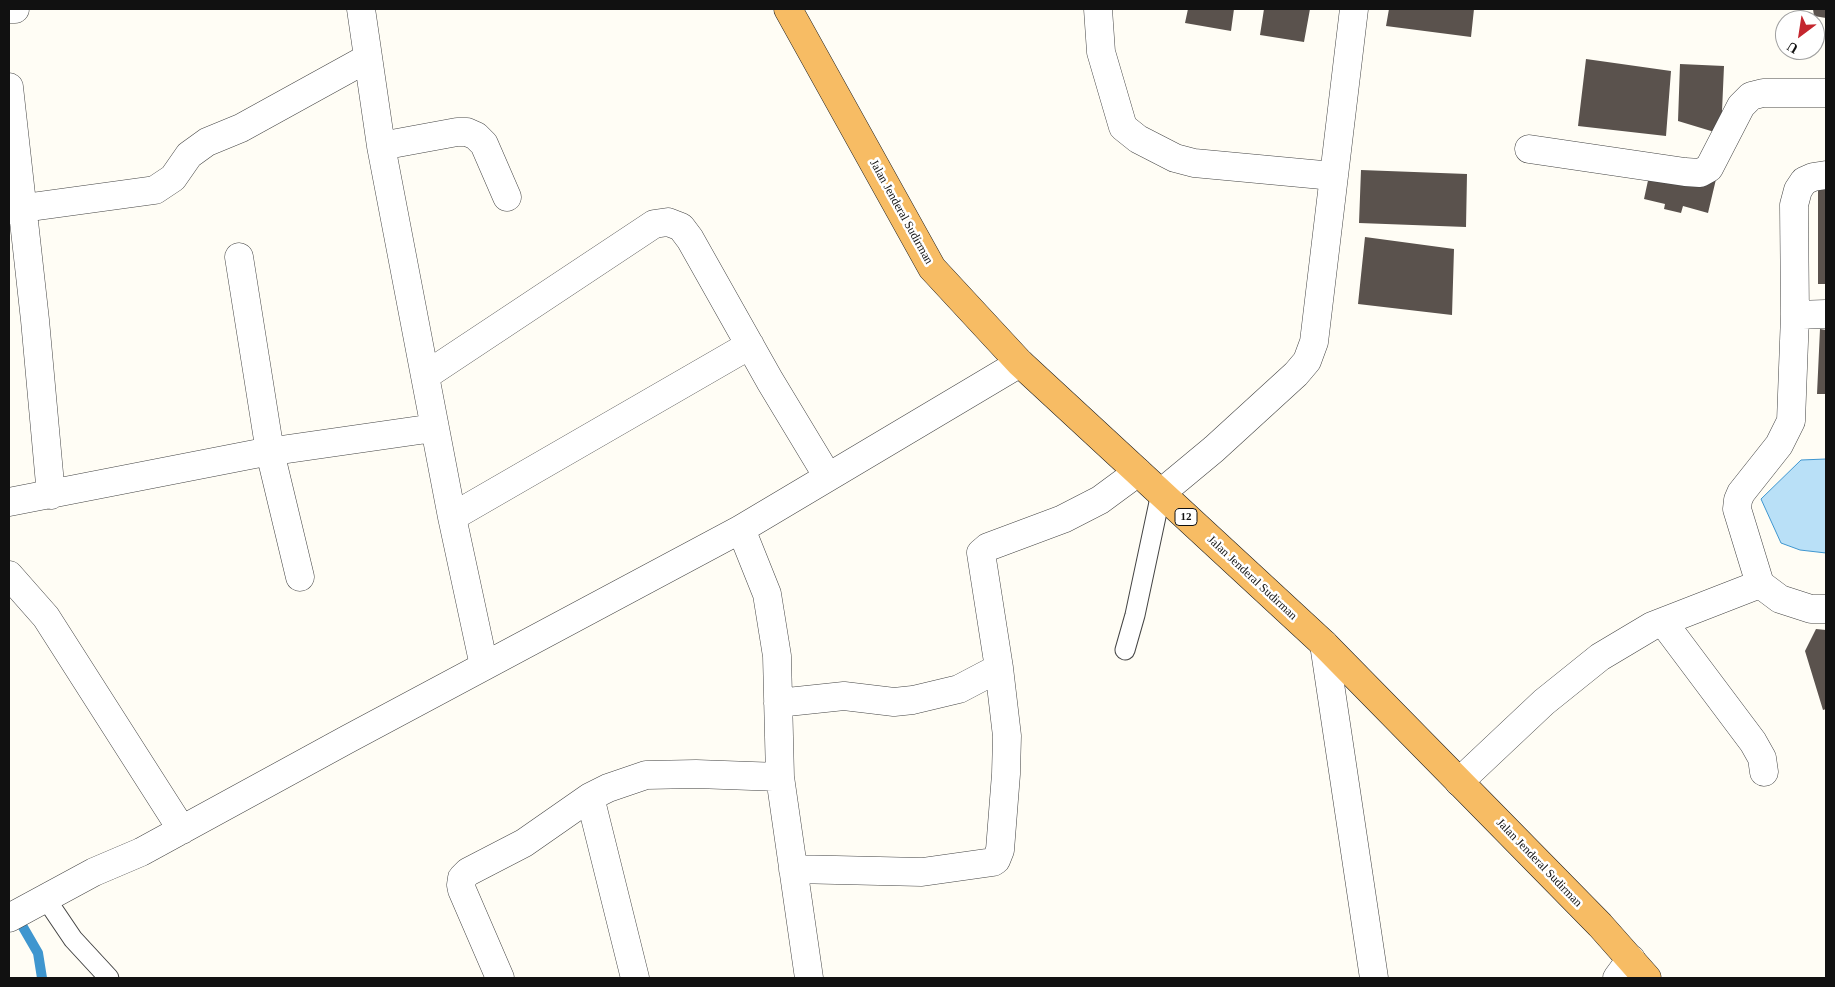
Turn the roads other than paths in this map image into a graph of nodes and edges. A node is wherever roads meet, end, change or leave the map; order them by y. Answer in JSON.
{"nodes":[{"id":1,"x":9,"y":9,"type":"edge"},
{"id":2,"x":15,"y":9,"type":"edge"},
{"id":3,"x":361,"y":9,"type":"edge"},
{"id":4,"x":788,"y":9,"type":"edge"},
{"id":5,"x":1098,"y":9,"type":"edge"},
{"id":6,"x":1354,"y":9,"type":"edge"},
{"id":7,"x":368,"y":58,"type":"junction"},
{"id":8,"x":9,"y":87,"type":"edge"},
{"id":9,"x":1826,"y":94,"type":"edge"},
{"id":10,"x":381,"y":146,"type":"junction"},
{"id":11,"x":1529,"y":149,"type":"dead end"},
{"id":12,"x":1826,"y":175,"type":"edge"},
{"id":13,"x":1333,"y":176,"type":"junction"},
{"id":14,"x":507,"y":197,"type":"dead end"},
{"id":15,"x":15,"y":209,"type":"edge"},
{"id":16,"x":239,"y":257,"type":"dead end"},
{"id":17,"x":1826,"y":314,"type":"edge"},
{"id":18,"x":1795,"y":315,"type":"junction"},
{"id":19,"x":750,"y":345,"type":"junction"},
{"id":20,"x":1020,"y":364,"type":"junction"},
{"id":21,"x":425,"y":376,"type":"junction"},
{"id":22,"x":434,"y":428,"type":"junction"},
{"id":23,"x":270,"y":452,"type":"junction"},
{"id":24,"x":1138,"y":472,"type":"junction"},
{"id":25,"x":828,"y":477,"type":"junction"},
{"id":26,"x":1161,"y":493,"type":"junction"},
{"id":27,"x":51,"y":495,"type":"junction"},
{"id":28,"x":9,"y":502,"type":"edge"},
{"id":29,"x":452,"y":517,"type":"junction"},
{"id":30,"x":741,"y":529,"type":"junction"},
{"id":31,"x":9,"y":575,"type":"edge"},
{"id":32,"x":300,"y":577,"type":"dead end"},
{"id":33,"x":1760,"y":584,"type":"junction"},
{"id":34,"x":1826,"y":609,"type":"edge"},
{"id":35,"x":1663,"y":622,"type":"junction"},
{"id":36,"x":1324,"y":644,"type":"junction"},
{"id":37,"x":1125,"y":650,"type":"dead end"},
{"id":38,"x":484,"y":666,"type":"junction"},
{"id":39,"x":999,"y":668,"type":"junction"},
{"id":40,"x":778,"y":704,"type":"junction"},
{"id":41,"x":1764,"y":772,"type":"dead end"},
{"id":42,"x":780,"y":777,"type":"junction"},
{"id":43,"x":1459,"y":782,"type":"junction"},
{"id":44,"x":590,"y":797,"type":"junction"},
{"id":45,"x":182,"y":830,"type":"junction"},
{"id":46,"x":792,"y":869,"type":"junction"},
{"id":47,"x":41,"y":902,"type":"junction"},
{"id":48,"x":9,"y":918,"type":"edge"},
{"id":49,"x":1632,"y":972,"type":"edge"},
{"id":50,"x":109,"y":978,"type":"edge"},
{"id":51,"x":500,"y":978,"type":"edge"},
{"id":52,"x":635,"y":978,"type":"edge"},
{"id":53,"x":809,"y":978,"type":"edge"},
{"id":54,"x":1374,"y":978,"type":"edge"}],
"edges":[{"from":1,"to":2,"type":"street"},
{"from":3,"to":7,"type":"street"},
{"from":4,"to":20,"type":"highway","name":"Jalan Jenderal Sudirman","number":"12"},
{"from":5,"to":13,"type":"street"},
{"from":6,"to":13,"type":"street"},
{"from":7,"to":10,"type":"street"},
{"from":7,"to":15,"type":"street"},
{"from":8,"to":15,"type":"street"},
{"from":9,"to":11,"type":"street"},
{"from":10,"to":14,"type":"street"},
{"from":10,"to":21,"type":"street"},
{"from":12,"to":18,"type":"street"},
{"from":13,"to":26,"type":"street"},
{"from":15,"to":27,"type":"street"},
{"from":16,"to":23,"type":"street"},
{"from":17,"to":18,"type":"street"},
{"from":18,"to":33,"type":"street"},
{"from":19,"to":21,"type":"street"},
{"from":19,"to":25,"type":"street"},
{"from":19,"to":29,"type":"street"},
{"from":20,"to":24,"type":"highway","name":"Jalan Jenderal Sudirman","number":"12"},
{"from":20,"to":25,"type":"street"},
{"from":21,"to":22,"type":"street"},
{"from":22,"to":23,"type":"street"},
{"from":22,"to":29,"type":"street"},
{"from":23,"to":27,"type":"street"},
{"from":23,"to":32,"type":"street"},
{"from":24,"to":26,"type":"highway","name":"Jalan Jenderal Sudirman","number":"12"},
{"from":24,"to":39,"type":"street"},
{"from":25,"to":30,"type":"street"},
{"from":26,"to":36,"type":"highway","name":"Jalan Jenderal Sudirman","number":"12"},
{"from":26,"to":37,"type":"lane"},
{"from":27,"to":28,"type":"street"},
{"from":29,"to":38,"type":"street"},
{"from":30,"to":38,"type":"street"},
{"from":30,"to":40,"type":"street"},
{"from":31,"to":45,"type":"street"},
{"from":33,"to":34,"type":"street"},
{"from":33,"to":35,"type":"street"},
{"from":35,"to":41,"type":"street"},
{"from":35,"to":43,"type":"street"},
{"from":36,"to":43,"type":"highway","name":"Jalan Jenderal Sudirman","number":"12"},
{"from":36,"to":54,"type":"street"},
{"from":38,"to":45,"type":"street"},
{"from":39,"to":40,"type":"street"},
{"from":39,"to":46,"type":"street"},
{"from":40,"to":42,"type":"street"},
{"from":42,"to":44,"type":"street"},
{"from":42,"to":46,"type":"street"},
{"from":43,"to":49,"type":"highway","name":"Jalan Jenderal Sudirman","number":"12"},
{"from":44,"to":51,"type":"street"},
{"from":44,"to":52,"type":"street"},
{"from":45,"to":47,"type":"street"},
{"from":46,"to":53,"type":"street"},
{"from":47,"to":48,"type":"street"},
{"from":47,"to":50,"type":"lane"}]}
